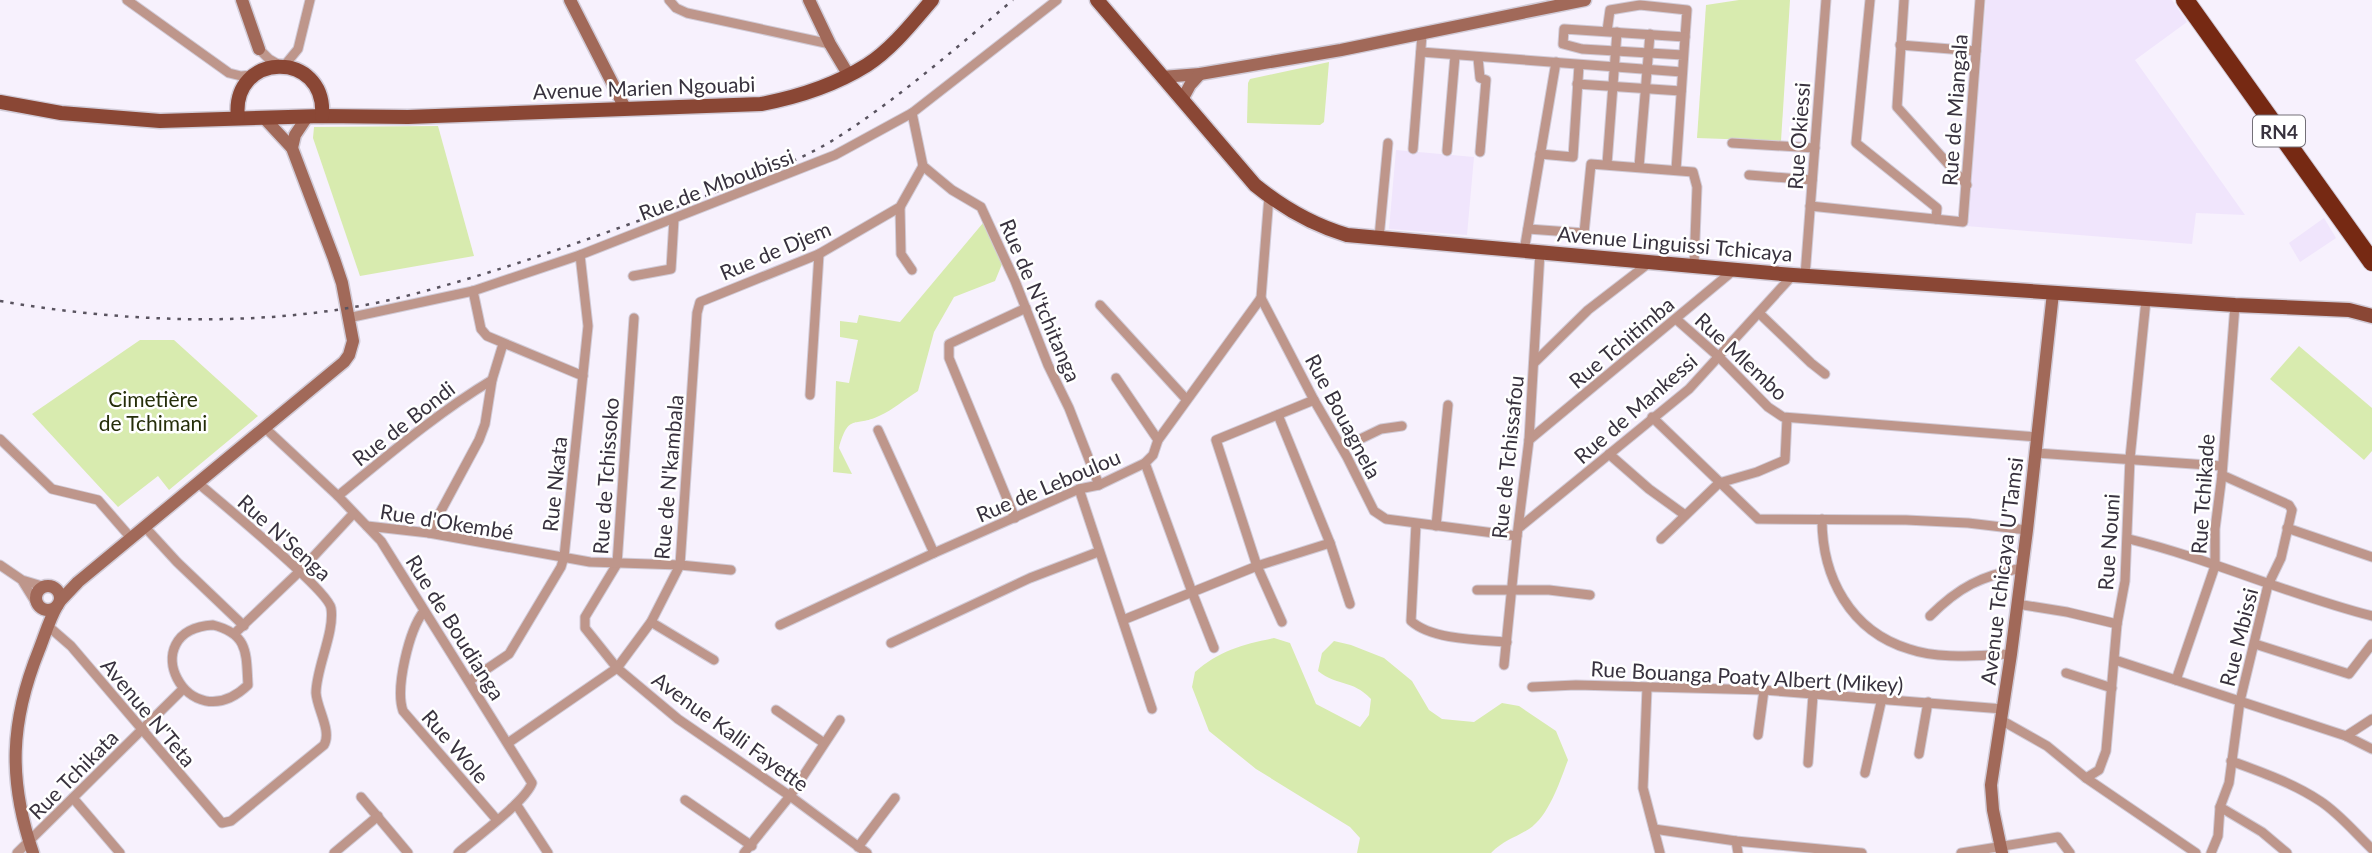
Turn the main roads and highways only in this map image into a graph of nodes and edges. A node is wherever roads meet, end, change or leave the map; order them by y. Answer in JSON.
{"nodes":[{"id":1,"x":932,"y":0,"type":"edge"},
{"id":2,"x":1097,"y":0,"type":"edge"},
{"id":3,"x":2185,"y":0,"type":"edge"},
{"id":4,"x":238,"y":98,"type":"junction"},
{"id":5,"x":321,"y":99,"type":"junction"},
{"id":6,"x":0,"y":102,"type":"edge"},
{"id":7,"x":314,"y":117,"type":"junction"},
{"id":8,"x":344,"y":117,"type":"junction"},
{"id":9,"x":237,"y":118,"type":"junction"},
{"id":10,"x":215,"y":120,"type":"junction"},
{"id":11,"x":2372,"y":262,"type":"edge"},
{"id":12,"x":2372,"y":305,"type":"edge"},
{"id":13,"x":2349,"y":310,"type":"junction"},
{"id":14,"x":2372,"y":316,"type":"edge"}],
"edges":[{"from":1,"to":8,"type":"main road","name":"Avenue Marien Ngouabi"},
{"from":2,"to":13,"type":"main road","name":"Avenue Linguissi Tchicaya"},
{"from":3,"to":11,"type":"highway","number":"RN4"},
{"from":4,"to":5,"type":"main road"},
{"from":4,"to":9,"type":"main road"},
{"from":4,"to":10,"type":"main road"},
{"from":5,"to":7,"type":"main road"},
{"from":5,"to":8,"type":"main road"},
{"from":6,"to":10,"type":"main road","name":"Avenue Marien Ngouabi"},
{"from":7,"to":8,"type":"main road","name":"Avenue Marien Ngouabi"},
{"from":7,"to":9,"type":"main road","name":"Avenue Marien Ngouabi"},
{"from":9,"to":10,"type":"main road","name":"Avenue Marien Ngouabi"},
{"from":12,"to":13,"type":"main road"},
{"from":13,"to":14,"type":"main road"}]}
